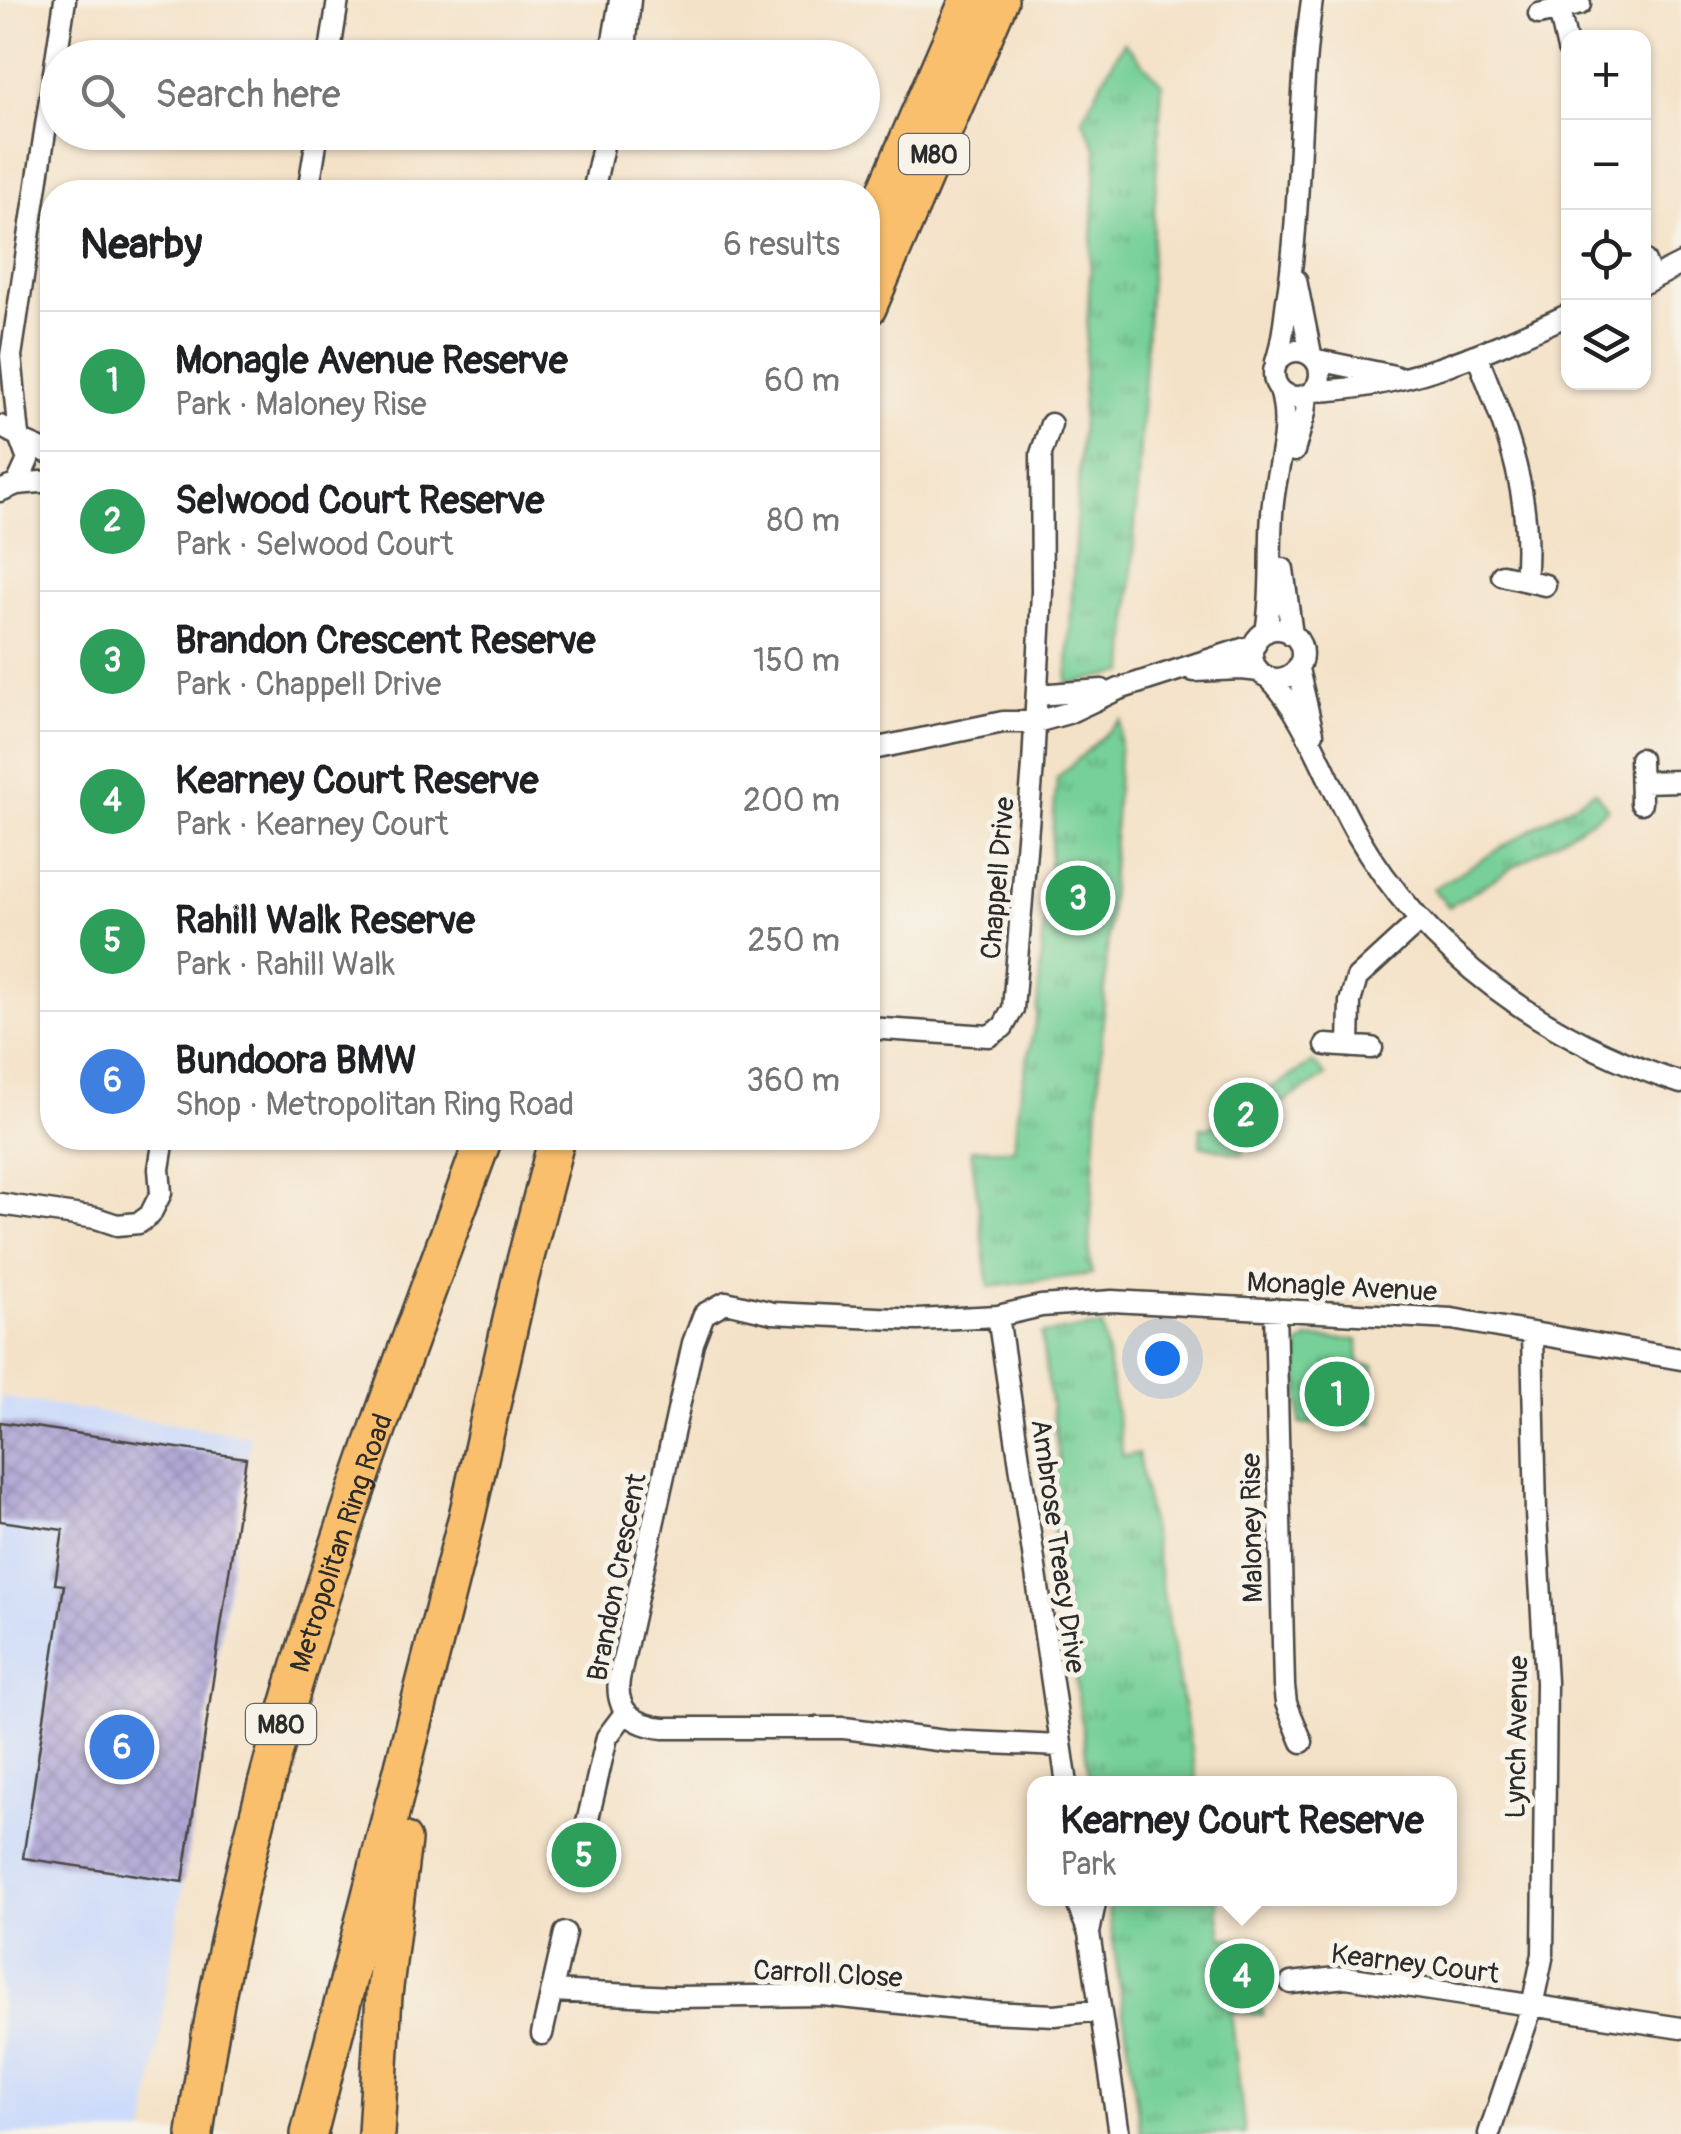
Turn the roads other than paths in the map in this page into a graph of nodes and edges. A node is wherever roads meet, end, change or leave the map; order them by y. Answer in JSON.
{"nodes":[{"id":1,"x":65,"y":0,"type":"edge"},
{"id":2,"x":338,"y":0,"type":"edge"},
{"id":3,"x":620,"y":0,"type":"edge"},
{"id":4,"x":630,"y":0,"type":"edge"},
{"id":5,"x":968,"y":0,"type":"edge"},
{"id":6,"x":1000,"y":0,"type":"edge"},
{"id":7,"x":1312,"y":0,"type":"edge"},
{"id":8,"x":1580,"y":4,"type":"dead end"},
{"id":9,"x":1561,"y":35,"type":"edge"},
{"id":10,"x":59,"y":40,"type":"edge"},
{"id":11,"x":332,"y":40,"type":"edge"},
{"id":12,"x":613,"y":40,"type":"edge"},
{"id":13,"x":626,"y":40,"type":"edge"},
{"id":14,"x":42,"y":150,"type":"edge"},
{"id":15,"x":315,"y":150,"type":"edge"},
{"id":16,"x":602,"y":150,"type":"edge"},
{"id":17,"x":310,"y":180,"type":"edge"},
{"id":18,"x":596,"y":180,"type":"edge"},
{"id":19,"x":880,"y":204,"type":"edge"},
{"id":20,"x":1294,"y":259,"type":"junction"},
{"id":21,"x":1681,"y":264,"type":"edge"},
{"id":22,"x":1651,"y":273,"type":"edge"},
{"id":23,"x":880,"y":280,"type":"edge"},
{"id":24,"x":1561,"y":318,"type":"edge"},
{"id":25,"x":10,"y":356,"type":"junction"},
{"id":26,"x":1477,"y":356,"type":"junction"},
{"id":27,"x":1314,"y":358,"type":"junction"},
{"id":28,"x":1276,"y":362,"type":"junction"},
{"id":29,"x":1406,"y":379,"type":"junction"},
{"id":30,"x":0,"y":383,"type":"edge"},
{"id":31,"x":1280,"y":390,"type":"junction"},
{"id":32,"x":1310,"y":393,"type":"junction"},
{"id":33,"x":1051,"y":424,"type":"dead end"},
{"id":34,"x":14,"y":435,"type":"edge"},
{"id":35,"x":40,"y":448,"type":"edge"},
{"id":36,"x":40,"y":483,"type":"edge"},
{"id":37,"x":9,"y":488,"type":"edge"},
{"id":38,"x":0,"y":510,"type":"edge"},
{"id":39,"x":1502,"y":575,"type":"dead end"},
{"id":40,"x":1292,"y":635,"type":"junction"},
{"id":41,"x":1260,"y":638,"type":"junction"},
{"id":42,"x":1298,"y":669,"type":"junction"},
{"id":43,"x":1182,"y":670,"type":"junction"},
{"id":44,"x":1264,"y":674,"type":"junction"},
{"id":45,"x":1119,"y":689,"type":"junction"},
{"id":46,"x":1037,"y":695,"type":"junction"},
{"id":47,"x":1036,"y":722,"type":"junction"},
{"id":48,"x":880,"y":748,"type":"edge"},
{"id":49,"x":1640,"y":759,"type":"dead end"},
{"id":50,"x":1319,"y":760,"type":"junction"},
{"id":51,"x":1681,"y":781,"type":"edge"},
{"id":52,"x":1420,"y":921,"type":"junction"},
{"id":53,"x":880,"y":1029,"type":"edge"},
{"id":54,"x":1326,"y":1045,"type":"dead end"},
{"id":55,"x":1349,"y":1046,"type":"junction"},
{"id":56,"x":1372,"y":1048,"type":"dead end"},
{"id":57,"x":1681,"y":1083,"type":"edge"},
{"id":58,"x":162,"y":1150,"type":"edge"},
{"id":59,"x":480,"y":1150,"type":"edge"},
{"id":60,"x":554,"y":1150,"type":"edge"},
{"id":61,"x":0,"y":1204,"type":"edge"},
{"id":62,"x":1275,"y":1309,"type":"junction"},
{"id":63,"x":998,"y":1316,"type":"junction"},
{"id":64,"x":1532,"y":1334,"type":"junction"},
{"id":65,"x":1681,"y":1359,"type":"edge"},
{"id":66,"x":626,"y":1713,"type":"junction"},
{"id":67,"x":411,"y":1734,"type":"junction"},
{"id":68,"x":1302,"y":1742,"type":"dead end"},
{"id":69,"x":1062,"y":1746,"type":"junction"},
{"id":70,"x":1066,"y":1776,"type":"edge"},
{"id":71,"x":587,"y":1823,"type":"dead end"},
{"id":72,"x":1079,"y":1906,"type":"edge"},
{"id":73,"x":1094,"y":1906,"type":"edge"},
{"id":74,"x":565,"y":1933,"type":"dead end"},
{"id":75,"x":1089,"y":1934,"type":"junction"},
{"id":76,"x":1290,"y":1983,"type":"dead end"},
{"id":77,"x":552,"y":1991,"type":"junction"},
{"id":78,"x":1532,"y":2006,"type":"junction"},
{"id":79,"x":1100,"y":2010,"type":"junction"},
{"id":80,"x":1681,"y":2028,"type":"edge"},
{"id":81,"x":542,"y":2034,"type":"dead end"},
{"id":82,"x":195,"y":2134,"type":"edge"},
{"id":83,"x":310,"y":2134,"type":"edge"},
{"id":84,"x":376,"y":2134,"type":"edge"},
{"id":85,"x":1119,"y":2134,"type":"edge"},
{"id":86,"x":1489,"y":2134,"type":"edge"}],
"edges":[{"from":1,"to":10,"type":"street"},
{"from":2,"to":11,"type":"street"},
{"from":3,"to":12,"type":"street"},
{"from":4,"to":13,"type":"street"},
{"from":5,"to":19,"type":"highway","number":"M80"},
{"from":6,"to":23,"type":"highway","number":"M80"},
{"from":7,"to":20,"type":"street"},
{"from":8,"to":9,"type":"street"},
{"from":14,"to":25,"type":"street"},
{"from":15,"to":17,"type":"street"},
{"from":16,"to":18,"type":"street"},
{"from":20,"to":27,"type":"street"},
{"from":20,"to":28,"type":"street"},
{"from":21,"to":22,"type":"street"},
{"from":24,"to":26,"type":"street"},
{"from":25,"to":30,"type":"street"},
{"from":25,"to":34,"type":"street"},
{"from":26,"to":29,"type":"street"},
{"from":26,"to":39,"type":"street"},
{"from":27,"to":28,"type":"street"},
{"from":27,"to":29,"type":"street"},
{"from":27,"to":32,"type":"street"},
{"from":28,"to":31,"type":"street"},
{"from":29,"to":32,"type":"street"},
{"from":31,"to":32,"type":"street"},
{"from":31,"to":41,"type":"street"},
{"from":32,"to":40,"type":"street"},
{"from":33,"to":46,"type":"street","name":"Chappell Drive"},
{"from":34,"to":35,"type":"street"},
{"from":34,"to":37,"type":"street"},
{"from":36,"to":37,"type":"street"},
{"from":37,"to":38,"type":"street"},
{"from":40,"to":41,"type":"street"},
{"from":40,"to":42,"type":"street"},
{"from":41,"to":43,"type":"street"},
{"from":41,"to":44,"type":"street"},
{"from":42,"to":44,"type":"street"},
{"from":42,"to":50,"type":"street"},
{"from":43,"to":44,"type":"street"},
{"from":43,"to":45,"type":"street"},
{"from":44,"to":50,"type":"street"},
{"from":45,"to":46,"type":"street"},
{"from":45,"to":47,"type":"street"},
{"from":46,"to":47,"type":"street","name":"Chappell Drive"},
{"from":47,"to":48,"type":"street"},
{"from":47,"to":53,"type":"street","name":"Chappell Drive"},
{"from":49,"to":51,"type":"street"},
{"from":50,"to":52,"type":"street"},
{"from":52,"to":55,"type":"street"},
{"from":52,"to":57,"type":"street"},
{"from":54,"to":55,"type":"street"},
{"from":55,"to":56,"type":"street"},
{"from":58,"to":61,"type":"street"},
{"from":59,"to":82,"type":"highway","name":"Metropolitan Ring Road","number":"M80"},
{"from":60,"to":67,"type":"highway"},
{"from":62,"to":63,"type":"street","name":"Monagle Avenue"},
{"from":62,"to":64,"type":"street","name":"Monagle Avenue"},
{"from":62,"to":68,"type":"street","name":"Maloney Rise"},
{"from":63,"to":66,"type":"street","name":"Brandon Crescent"},
{"from":63,"to":69,"type":"street","name":"Ambrose Treacy Drive"},
{"from":64,"to":65,"type":"street","name":"Monagle Avenue"},
{"from":64,"to":78,"type":"street","name":"Lynch Avenue"},
{"from":66,"to":69,"type":"street","name":"Brandon Crescent"},
{"from":66,"to":71,"type":"street"},
{"from":67,"to":83,"type":"highway"},
{"from":67,"to":84,"type":"highway"},
{"from":69,"to":70,"type":"street","name":"Ambrose Treacy Drive"},
{"from":72,"to":75,"type":"street"},
{"from":73,"to":75,"type":"street"},
{"from":74,"to":77,"type":"street"},
{"from":75,"to":79,"type":"street"},
{"from":76,"to":78,"type":"street","name":"Kearney Court"},
{"from":77,"to":79,"type":"street","name":"Carroll Close"},
{"from":77,"to":81,"type":"street"},
{"from":78,"to":80,"type":"street","name":"Kearney Court"},
{"from":78,"to":86,"type":"street","name":"Lynch Avenue"},
{"from":79,"to":85,"type":"street"}]}
